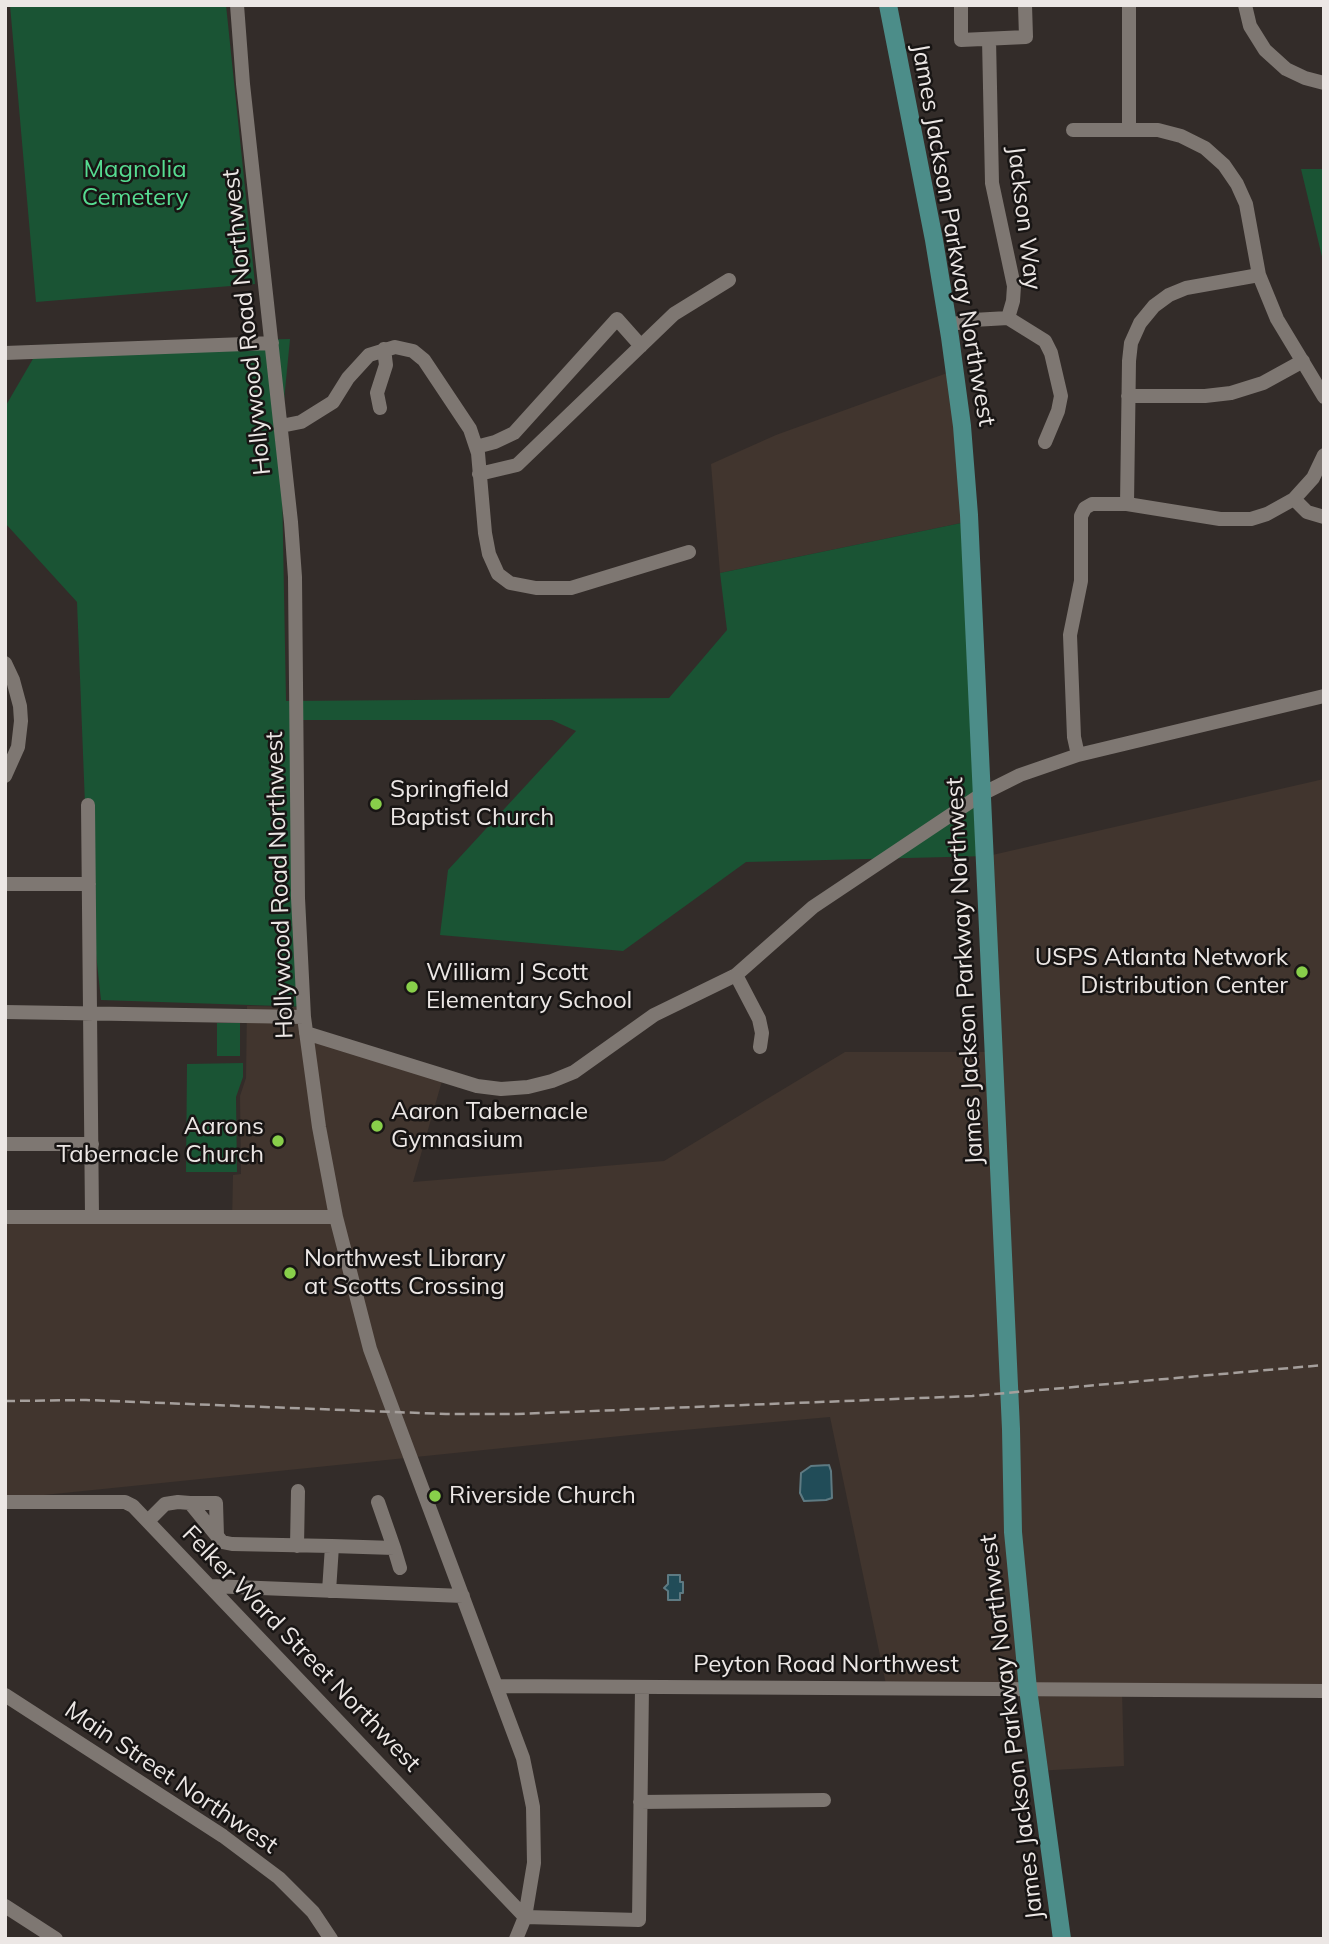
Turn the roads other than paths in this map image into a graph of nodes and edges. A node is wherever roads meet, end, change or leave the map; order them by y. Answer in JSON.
{"nodes":[{"id":1,"x":237,"y":5,"type":"edge"},
{"id":2,"x":888,"y":5,"type":"edge"},
{"id":3,"x":961,"y":5,"type":"edge"},
{"id":4,"x":1026,"y":5,"type":"edge"},
{"id":5,"x":1129,"y":5,"type":"edge"},
{"id":6,"x":1245,"y":5,"type":"edge"},
{"id":7,"x":989,"y":39,"type":"junction"},
{"id":8,"x":1324,"y":83,"type":"edge"},
{"id":9,"x":1129,"y":129,"type":"junction"},
{"id":10,"x":1073,"y":130,"type":"dead end"},
{"id":11,"x":1259,"y":275,"type":"junction"},
{"id":12,"x":729,"y":280,"type":"dead end"},
{"id":13,"x":1008,"y":318,"type":"junction"},
{"id":14,"x":948,"y":325,"type":"junction"},
{"id":15,"x":272,"y":343,"type":"junction"},
{"id":16,"x":641,"y":346,"type":"junction"},
{"id":17,"x":384,"y":349,"type":"junction"},
{"id":18,"x":5,"y":353,"type":"edge"},
{"id":19,"x":1303,"y":361,"type":"junction"},
{"id":20,"x":1128,"y":396,"type":"junction"},
{"id":21,"x":1324,"y":397,"type":"edge"},
{"id":22,"x":380,"y":408,"type":"dead end"},
{"id":23,"x":281,"y":426,"type":"junction"},
{"id":24,"x":1045,"y":442,"type":"dead end"},
{"id":25,"x":476,"y":447,"type":"junction"},
{"id":26,"x":1324,"y":455,"type":"edge"},
{"id":27,"x":479,"y":474,"type":"junction"},
{"id":28,"x":1294,"y":499,"type":"junction"},
{"id":29,"x":1127,"y":504,"type":"junction"},
{"id":30,"x":1324,"y":517,"type":"edge"},
{"id":31,"x":690,"y":552,"type":"dead end"},
{"id":32,"x":5,"y":663,"type":"edge"},
{"id":33,"x":1324,"y":696,"type":"edge"},
{"id":34,"x":1078,"y":755,"type":"junction"},
{"id":35,"x":5,"y":776,"type":"edge"},
{"id":36,"x":982,"y":794,"type":"junction"},
{"id":37,"x":88,"y":805,"type":"dead end"},
{"id":38,"x":5,"y":884,"type":"edge"},
{"id":39,"x":89,"y":884,"type":"junction"},
{"id":40,"x":736,"y":975,"type":"junction"},
{"id":41,"x":5,"y":1012,"type":"edge"},
{"id":42,"x":92,"y":1013,"type":"junction"},
{"id":43,"x":304,"y":1017,"type":"junction"},
{"id":44,"x":306,"y":1033,"type":"junction"},
{"id":45,"x":760,"y":1047,"type":"dead end"},
{"id":46,"x":5,"y":1144,"type":"edge"},
{"id":47,"x":92,"y":1144,"type":"junction"},
{"id":48,"x":5,"y":1217,"type":"edge"},
{"id":49,"x":93,"y":1217,"type":"junction"},
{"id":50,"x":336,"y":1217,"type":"junction"},
{"id":51,"x":298,"y":1492,"type":"dead end"},
{"id":52,"x":5,"y":1502,"type":"edge"},
{"id":53,"x":378,"y":1502,"type":"dead end"},
{"id":54,"x":190,"y":1503,"type":"junction"},
{"id":55,"x":148,"y":1521,"type":"junction"},
{"id":56,"x":218,"y":1536,"type":"junction"},
{"id":57,"x":297,"y":1546,"type":"junction"},
{"id":58,"x":332,"y":1546,"type":"junction"},
{"id":59,"x":394,"y":1548,"type":"junction"},
{"id":60,"x":401,"y":1568,"type":"dead end"},
{"id":61,"x":210,"y":1586,"type":"junction"},
{"id":62,"x":329,"y":1591,"type":"junction"},
{"id":63,"x":463,"y":1596,"type":"junction"},
{"id":64,"x":497,"y":1686,"type":"junction"},
{"id":65,"x":642,"y":1687,"type":"junction"},
{"id":66,"x":1028,"y":1689,"type":"junction"},
{"id":67,"x":1324,"y":1691,"type":"edge"},
{"id":68,"x":5,"y":1695,"type":"edge"},
{"id":69,"x":824,"y":1800,"type":"dead end"},
{"id":70,"x":640,"y":1802,"type":"junction"},
{"id":71,"x":5,"y":1906,"type":"edge"},
{"id":72,"x":525,"y":1917,"type":"junction"},
{"id":73,"x":56,"y":1939,"type":"edge"},
{"id":74,"x":331,"y":1939,"type":"edge"},
{"id":75,"x":516,"y":1939,"type":"edge"},
{"id":76,"x":1062,"y":1939,"type":"edge"}],
"edges":[{"from":1,"to":15,"type":"street","name":"Hollywood Road Northwest"},
{"from":2,"to":14,"type":"main road","name":"James Jackson Parkway Northwest"},
{"from":3,"to":7,"type":"street"},
{"from":4,"to":7,"type":"street"},
{"from":5,"to":9,"type":"street"},
{"from":6,"to":8,"type":"street"},
{"from":7,"to":13,"type":"street","name":"Jackson Way"},
{"from":9,"to":10,"type":"street"},
{"from":9,"to":11,"type":"street"},
{"from":11,"to":19,"type":"street"},
{"from":11,"to":20,"type":"street"},
{"from":12,"to":16,"type":"street"},
{"from":13,"to":14,"type":"street"},
{"from":13,"to":24,"type":"street"},
{"from":14,"to":36,"type":"main road","name":"James Jackson Parkway Northwest"},
{"from":15,"to":18,"type":"street"},
{"from":15,"to":23,"type":"street","name":"Hollywood Road Northwest"},
{"from":16,"to":25,"type":"street"},
{"from":16,"to":27,"type":"street"},
{"from":17,"to":22,"type":"street"},
{"from":17,"to":23,"type":"street"},
{"from":17,"to":25,"type":"street"},
{"from":19,"to":20,"type":"street"},
{"from":19,"to":21,"type":"street"},
{"from":20,"to":29,"type":"street"},
{"from":23,"to":43,"type":"street","name":"Hollywood Road Northwest"},
{"from":25,"to":27,"type":"street"},
{"from":26,"to":28,"type":"street"},
{"from":27,"to":31,"type":"street"},
{"from":28,"to":29,"type":"street"},
{"from":28,"to":30,"type":"street"},
{"from":29,"to":34,"type":"street"},
{"from":32,"to":35,"type":"street"},
{"from":33,"to":34,"type":"street"},
{"from":34,"to":36,"type":"street"},
{"from":36,"to":40,"type":"street"},
{"from":36,"to":66,"type":"main road","name":"James Jackson Parkway Northwest"},
{"from":37,"to":39,"type":"street"},
{"from":38,"to":39,"type":"street"},
{"from":39,"to":42,"type":"street"},
{"from":40,"to":44,"type":"street"},
{"from":40,"to":45,"type":"street"},
{"from":41,"to":42,"type":"street"},
{"from":42,"to":43,"type":"street"},
{"from":42,"to":47,"type":"street"},
{"from":43,"to":44,"type":"street","name":"Hollywood Road Northwest"},
{"from":44,"to":50,"type":"street","name":"Hollywood Road Northwest"},
{"from":46,"to":47,"type":"street"},
{"from":47,"to":49,"type":"street"},
{"from":48,"to":49,"type":"street"},
{"from":49,"to":50,"type":"street"},
{"from":50,"to":63,"type":"street","name":"Hollywood Road Northwest"},
{"from":51,"to":57,"type":"street"},
{"from":52,"to":55,"type":"street","name":"Felker Ward Street Northwest"},
{"from":53,"to":59,"type":"street"},
{"from":54,"to":55,"type":"street"},
{"from":54,"to":56,"type":"street"},
{"from":54,"to":56,"type":"street"},
{"from":55,"to":61,"type":"street","name":"Felker Ward Street Northwest"},
{"from":56,"to":57,"type":"street"},
{"from":57,"to":58,"type":"street"},
{"from":58,"to":59,"type":"street"},
{"from":58,"to":62,"type":"street"},
{"from":59,"to":60,"type":"street"},
{"from":61,"to":62,"type":"street"},
{"from":61,"to":72,"type":"street","name":"Felker Ward Street Northwest"},
{"from":62,"to":63,"type":"street"},
{"from":63,"to":64,"type":"street","name":"Hollywood Road Northwest"},
{"from":64,"to":65,"type":"street","name":"Peyton Road Northwest"},
{"from":64,"to":72,"type":"street","name":"Hollywood Road Northwest"},
{"from":65,"to":66,"type":"street","name":"Peyton Road Northwest"},
{"from":65,"to":70,"type":"street"},
{"from":66,"to":67,"type":"street","name":"Peyton Road Northwest"},
{"from":66,"to":76,"type":"main road","name":"James Jackson Parkway Northwest"},
{"from":68,"to":74,"type":"street","name":"Main Street Northwest"},
{"from":69,"to":70,"type":"street"},
{"from":70,"to":72,"type":"street"},
{"from":71,"to":73,"type":"street"},
{"from":72,"to":75,"type":"street","name":"Hollywood Road Northwest"}]}
